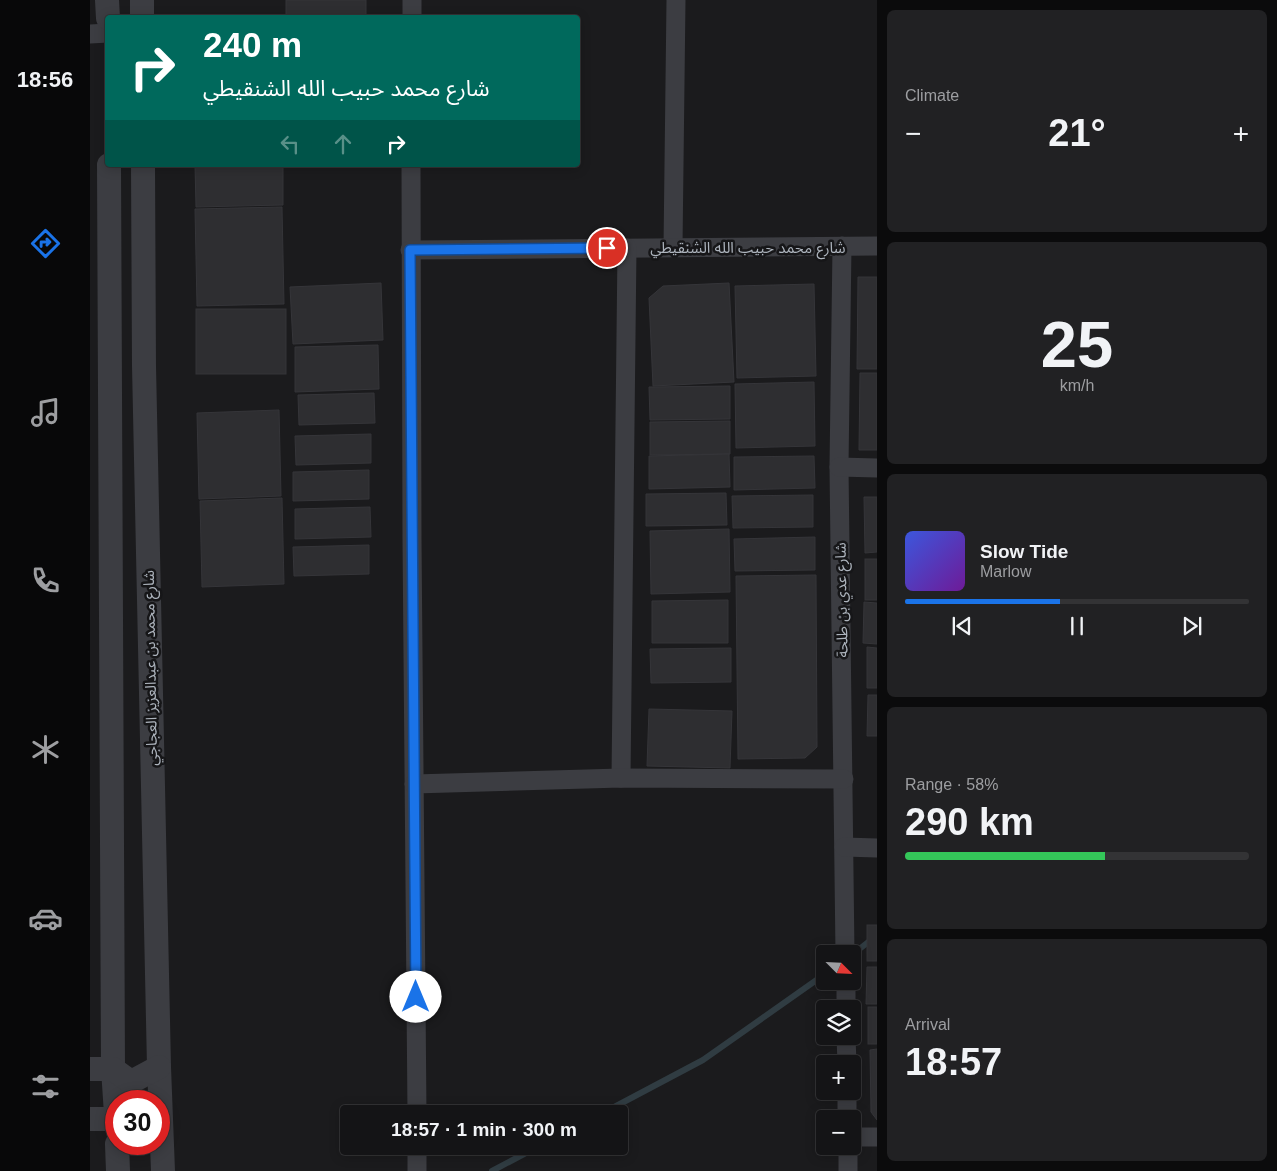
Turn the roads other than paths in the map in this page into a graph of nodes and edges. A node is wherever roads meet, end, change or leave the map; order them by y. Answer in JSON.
{"nodes":[{"id":1,"x":108,"y":0,"type":"edge"},
{"id":2,"x":142,"y":0,"type":"edge"},
{"id":3,"x":412,"y":0,"type":"edge"},
{"id":4,"x":676,"y":0,"type":"edge"},
{"id":5,"x":108,"y":15,"type":"edge"},
{"id":6,"x":142,"y":15,"type":"edge"},
{"id":7,"x":412,"y":15,"type":"edge"},
{"id":8,"x":90,"y":34,"type":"edge"},
{"id":9,"x":105,"y":34,"type":"edge"},
{"id":10,"x":109,"y":167,"type":"edge"},
{"id":11,"x":143,"y":167,"type":"edge"},
{"id":12,"x":410,"y":167,"type":"edge"},
{"id":13,"x":842,"y":246,"type":"junction"},
{"id":14,"x":877,"y":246,"type":"edge"},
{"id":15,"x":674,"y":247,"type":"junction"},
{"id":16,"x":627,"y":248,"type":"junction"},
{"id":17,"x":410,"y":250,"type":"junction"},
{"id":18,"x":839,"y":468,"type":"junction"},
{"id":19,"x":877,"y":468,"type":"edge"},
{"id":20,"x":621,"y":778,"type":"junction"},
{"id":21,"x":844,"y":779,"type":"junction"},
{"id":22,"x":414,"y":784,"type":"junction"},
{"id":23,"x":844,"y":847,"type":"junction"},
{"id":24,"x":877,"y":848,"type":"edge"},
{"id":25,"x":846,"y":945,"type":"edge"},
{"id":26,"x":159,"y":1067,"type":"junction"},
{"id":27,"x":101,"y":1069,"type":"edge"},
{"id":28,"x":108,"y":1090,"type":"edge"},
{"id":29,"x":159,"y":1090,"type":"edge"},
{"id":30,"x":417,"y":1105,"type":"edge"},
{"id":31,"x":90,"y":1119,"type":"edge"},
{"id":32,"x":105,"y":1119,"type":"edge"},
{"id":33,"x":861,"y":1137,"type":"edge"},
{"id":34,"x":877,"y":1137,"type":"edge"},
{"id":35,"x":117,"y":1155,"type":"edge"},
{"id":36,"x":162,"y":1155,"type":"edge"},
{"id":37,"x":417,"y":1155,"type":"edge"},
{"id":38,"x":848,"y":1155,"type":"edge"},
{"id":39,"x":118,"y":1171,"type":"edge"},
{"id":40,"x":163,"y":1171,"type":"edge"},
{"id":41,"x":417,"y":1171,"type":"edge"},
{"id":42,"x":848,"y":1171,"type":"edge"}],
"edges":[{"from":1,"to":5,"type":"street"},
{"from":2,"to":6,"type":"street"},
{"from":3,"to":7,"type":"street"},
{"from":4,"to":15,"type":"street"},
{"from":8,"to":9,"type":"street"},
{"from":10,"to":27,"type":"street"},
{"from":11,"to":26,"type":"street","name":"شارع محمد بن عبدالعزيز العجاجي"},
{"from":12,"to":17,"type":"street"},
{"from":13,"to":14,"type":"street","name":"شارع محمد حبيب الله الشنقيطي"},
{"from":13,"to":15,"type":"street","name":"شارع محمد حبيب الله الشنقيطي"},
{"from":13,"to":18,"type":"street","name":"شارع عدي بن طلحة"},
{"from":15,"to":16,"type":"street","name":"شارع محمد حبيب الله الشنقيطي"},
{"from":16,"to":17,"type":"street","name":"شارع محمد حبيب الله الشنقيطي"},
{"from":16,"to":20,"type":"street"},
{"from":17,"to":22,"type":"street"},
{"from":18,"to":19,"type":"street"},
{"from":18,"to":21,"type":"street","name":"شارع عدي بن طلحة"},
{"from":20,"to":21,"type":"street"},
{"from":20,"to":22,"type":"street"},
{"from":21,"to":23,"type":"street","name":"شارع عدي بن طلحة"},
{"from":22,"to":30,"type":"street"},
{"from":23,"to":24,"type":"street"},
{"from":23,"to":25,"type":"street","name":"شارع عدي بن طلحة"},
{"from":26,"to":27,"type":"street"},
{"from":26,"to":29,"type":"street","name":"شارع محمد بن عبدالعزيز العجاجي"},
{"from":27,"to":28,"type":"street"},
{"from":31,"to":32,"type":"street"},
{"from":33,"to":34,"type":"street"},
{"from":35,"to":39,"type":"street"},
{"from":36,"to":40,"type":"street","name":"شارع محمد بن عبدالعزيز العجاجي"},
{"from":37,"to":41,"type":"street"},
{"from":38,"to":42,"type":"street"}]}
